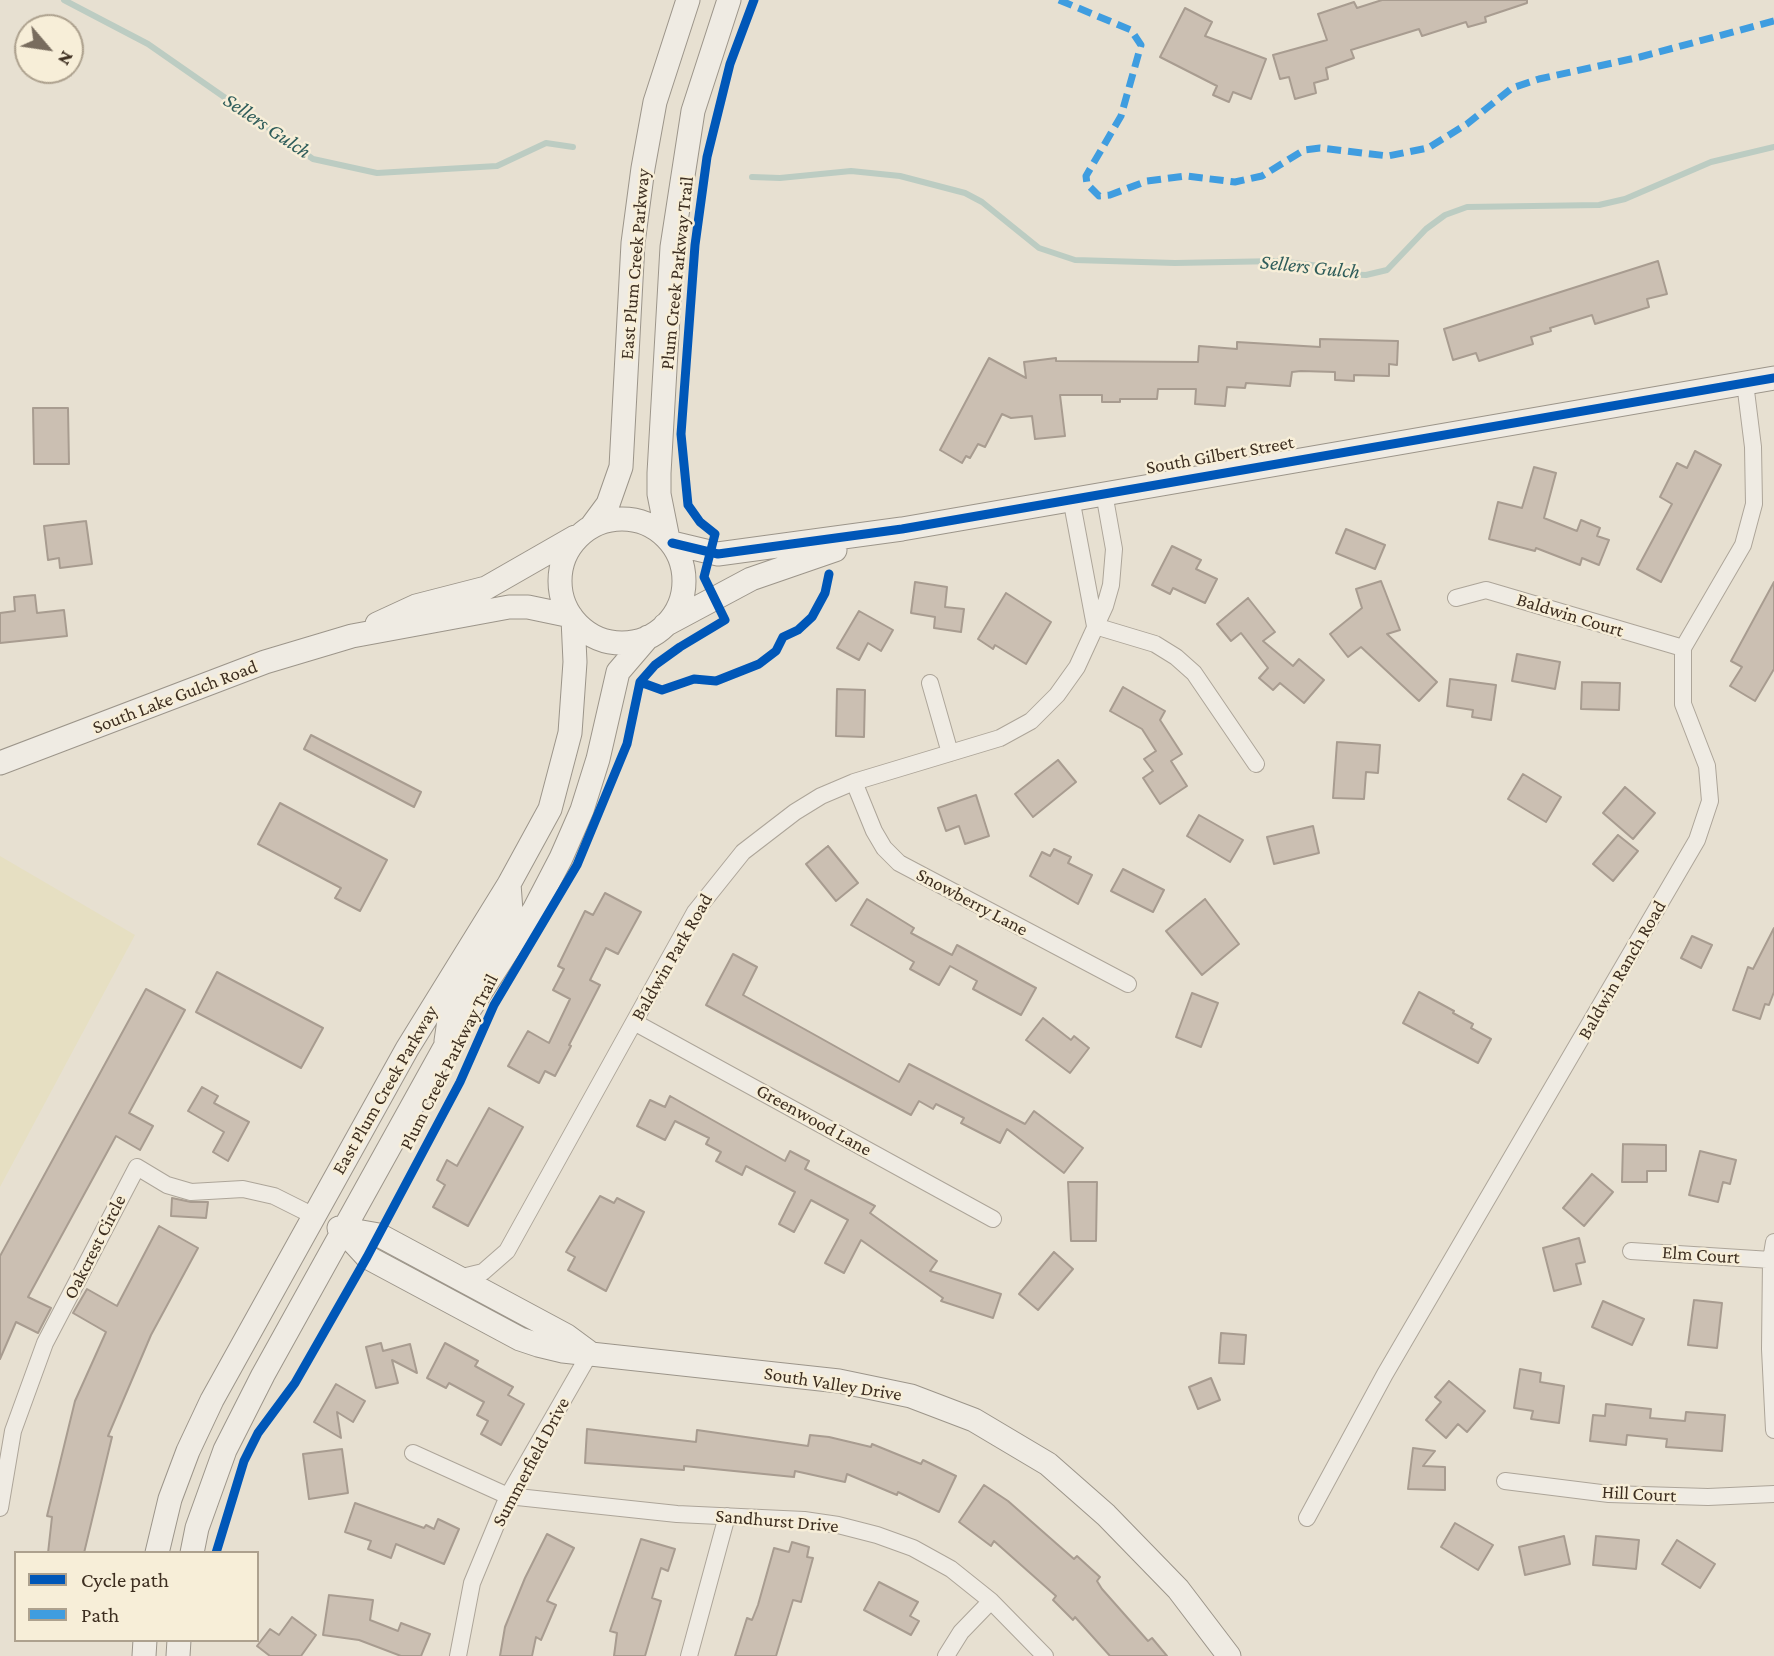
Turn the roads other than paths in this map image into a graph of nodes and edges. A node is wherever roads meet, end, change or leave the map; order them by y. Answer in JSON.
{"nodes":[{"id":1,"x":688,"y":0,"type":"edge"},
{"id":2,"x":729,"y":0,"type":"edge"},
{"id":3,"x":1774,"y":378,"type":"edge"},
{"id":4,"x":1745,"y":383,"type":"junction"},
{"id":5,"x":1104,"y":493,"type":"junction"},
{"id":6,"x":1071,"y":498,"type":"junction"},
{"id":7,"x":902,"y":529,"type":"junction"},
{"id":8,"x":586,"y":530,"type":"junction"},
{"id":9,"x":670,"y":541,"type":"junction"},
{"id":10,"x":1456,"y":598,"type":"dead end"},
{"id":11,"x":572,"y":618,"type":"junction"},
{"id":12,"x":1095,"y":626,"type":"junction"},
{"id":13,"x":656,"y":631,"type":"junction"},
{"id":14,"x":352,"y":636,"type":"junction"},
{"id":15,"x":1683,"y":648,"type":"junction"},
{"id":16,"x":930,"y":683,"type":"dead end"},
{"id":17,"x":950,"y":753,"type":"junction"},
{"id":18,"x":0,"y":764,"type":"edge"},
{"id":19,"x":1256,"y":764,"type":"dead end"},
{"id":20,"x":854,"y":782,"type":"junction"},
{"id":21,"x":509,"y":884,"type":"junction"},
{"id":22,"x":1128,"y":984,"type":"dead end"},
{"id":23,"x":634,"y":1022,"type":"junction"},
{"id":24,"x":445,"y":1048,"type":"junction"},
{"id":25,"x":314,"y":1216,"type":"junction"},
{"id":26,"x":993,"y":1219,"type":"dead end"},
{"id":27,"x":343,"y":1231,"type":"junction"},
{"id":28,"x":1774,"y":1242,"type":"edge"},
{"id":29,"x":1631,"y":1251,"type":"dead end"},
{"id":30,"x":1771,"y":1260,"type":"junction"},
{"id":31,"x":458,"y":1278,"type":"junction"},
{"id":32,"x":590,"y":1353,"type":"junction"},
{"id":33,"x":1774,"y":1430,"type":"edge"},
{"id":34,"x":413,"y":1454,"type":"dead end"},
{"id":35,"x":1505,"y":1481,"type":"dead end"},
{"id":36,"x":1774,"y":1494,"type":"edge"},
{"id":37,"x":508,"y":1496,"type":"junction"},
{"id":38,"x":0,"y":1508,"type":"edge"},
{"id":39,"x":727,"y":1516,"type":"junction"},
{"id":40,"x":1307,"y":1518,"type":"dead end"},
{"id":41,"x":157,"y":1551,"type":"edge"},
{"id":42,"x":192,"y":1551,"type":"edge"},
{"id":43,"x":991,"y":1601,"type":"junction"},
{"id":44,"x":458,"y":1656,"type":"edge"},
{"id":45,"x":689,"y":1656,"type":"edge"},
{"id":46,"x":946,"y":1656,"type":"edge"},
{"id":47,"x":1045,"y":1656,"type":"edge"},
{"id":48,"x":1229,"y":1656,"type":"edge"}],
"edges":[{"from":1,"to":8,"type":"main road","name":"East Plum Creek Parkway"},
{"from":2,"to":9,"type":"main road","name":"East Plum Creek Parkway"},
{"from":3,"to":4,"type":"main road","name":"South Gilbert Street"},
{"from":4,"to":5,"type":"main road","name":"South Gilbert Street"},
{"from":4,"to":15,"type":"street"},
{"from":5,"to":6,"type":"main road","name":"South Gilbert Street"},
{"from":5,"to":12,"type":"street","name":"Baldwin Park Road"},
{"from":6,"to":7,"type":"main road","name":"South Gilbert Street"},
{"from":6,"to":12,"type":"street"},
{"from":7,"to":9,"type":"main road","name":"South Gilbert Street"},
{"from":7,"to":13,"type":"main road","name":"South Gilbert Street"},
{"from":8,"to":9,"type":"main road"},
{"from":8,"to":11,"type":"main road"},
{"from":8,"to":14,"type":"main road","name":"South Lake Gulch Road"},
{"from":9,"to":13,"type":"main road"},
{"from":10,"to":15,"type":"street","name":"Baldwin Court"},
{"from":11,"to":13,"type":"main road"},
{"from":11,"to":14,"type":"main road","name":"South Lake Gulch Road"},
{"from":11,"to":21,"type":"main road","name":"East Plum Creek Parkway"},
{"from":12,"to":17,"type":"street","name":"Baldwin Park Road"},
{"from":12,"to":19,"type":"street"},
{"from":13,"to":24,"type":"main road","name":"East Plum Creek Parkway"},
{"from":14,"to":18,"type":"main road","name":"South Lake Gulch Road"},
{"from":15,"to":40,"type":"street","name":"Baldwin Ranch Road"},
{"from":16,"to":17,"type":"street"},
{"from":17,"to":20,"type":"street","name":"Baldwin Park Road"},
{"from":20,"to":22,"type":"street","name":"Snowberry Lane"},
{"from":20,"to":23,"type":"street","name":"Baldwin Park Road"},
{"from":21,"to":24,"type":"main road"},
{"from":21,"to":25,"type":"main road","name":"East Plum Creek Parkway"},
{"from":23,"to":26,"type":"street","name":"Greenwood Lane"},
{"from":23,"to":31,"type":"street","name":"Baldwin Park Road"},
{"from":24,"to":27,"type":"main road","name":"East Plum Creek Parkway"},
{"from":25,"to":27,"type":"main road","name":"South Valley Drive"},
{"from":25,"to":38,"type":"street","name":"Oakcrest Circle"},
{"from":25,"to":41,"type":"main road","name":"East Plum Creek Parkway"},
{"from":27,"to":31,"type":"main road","name":"South Valley Drive"},
{"from":27,"to":32,"type":"main road","name":"South Valley Drive"},
{"from":27,"to":42,"type":"main road","name":"East Plum Creek Parkway"},
{"from":28,"to":30,"type":"street"},
{"from":29,"to":30,"type":"street","name":"Elm Court"},
{"from":30,"to":33,"type":"street"},
{"from":31,"to":32,"type":"main road","name":"South Valley Drive"},
{"from":32,"to":37,"type":"street","name":"Summerfield Drive"},
{"from":32,"to":48,"type":"main road","name":"South Valley Drive"},
{"from":34,"to":37,"type":"street","name":"Sandhurst Drive"},
{"from":35,"to":36,"type":"street","name":"Hill Court"},
{"from":37,"to":39,"type":"street","name":"Sandhurst Drive"},
{"from":37,"to":44,"type":"street","name":"Summerfield Drive"},
{"from":39,"to":43,"type":"street","name":"Sandhurst Drive"},
{"from":39,"to":45,"type":"street"},
{"from":43,"to":46,"type":"street"},
{"from":43,"to":47,"type":"street","name":"Sandhurst Drive"}]}
